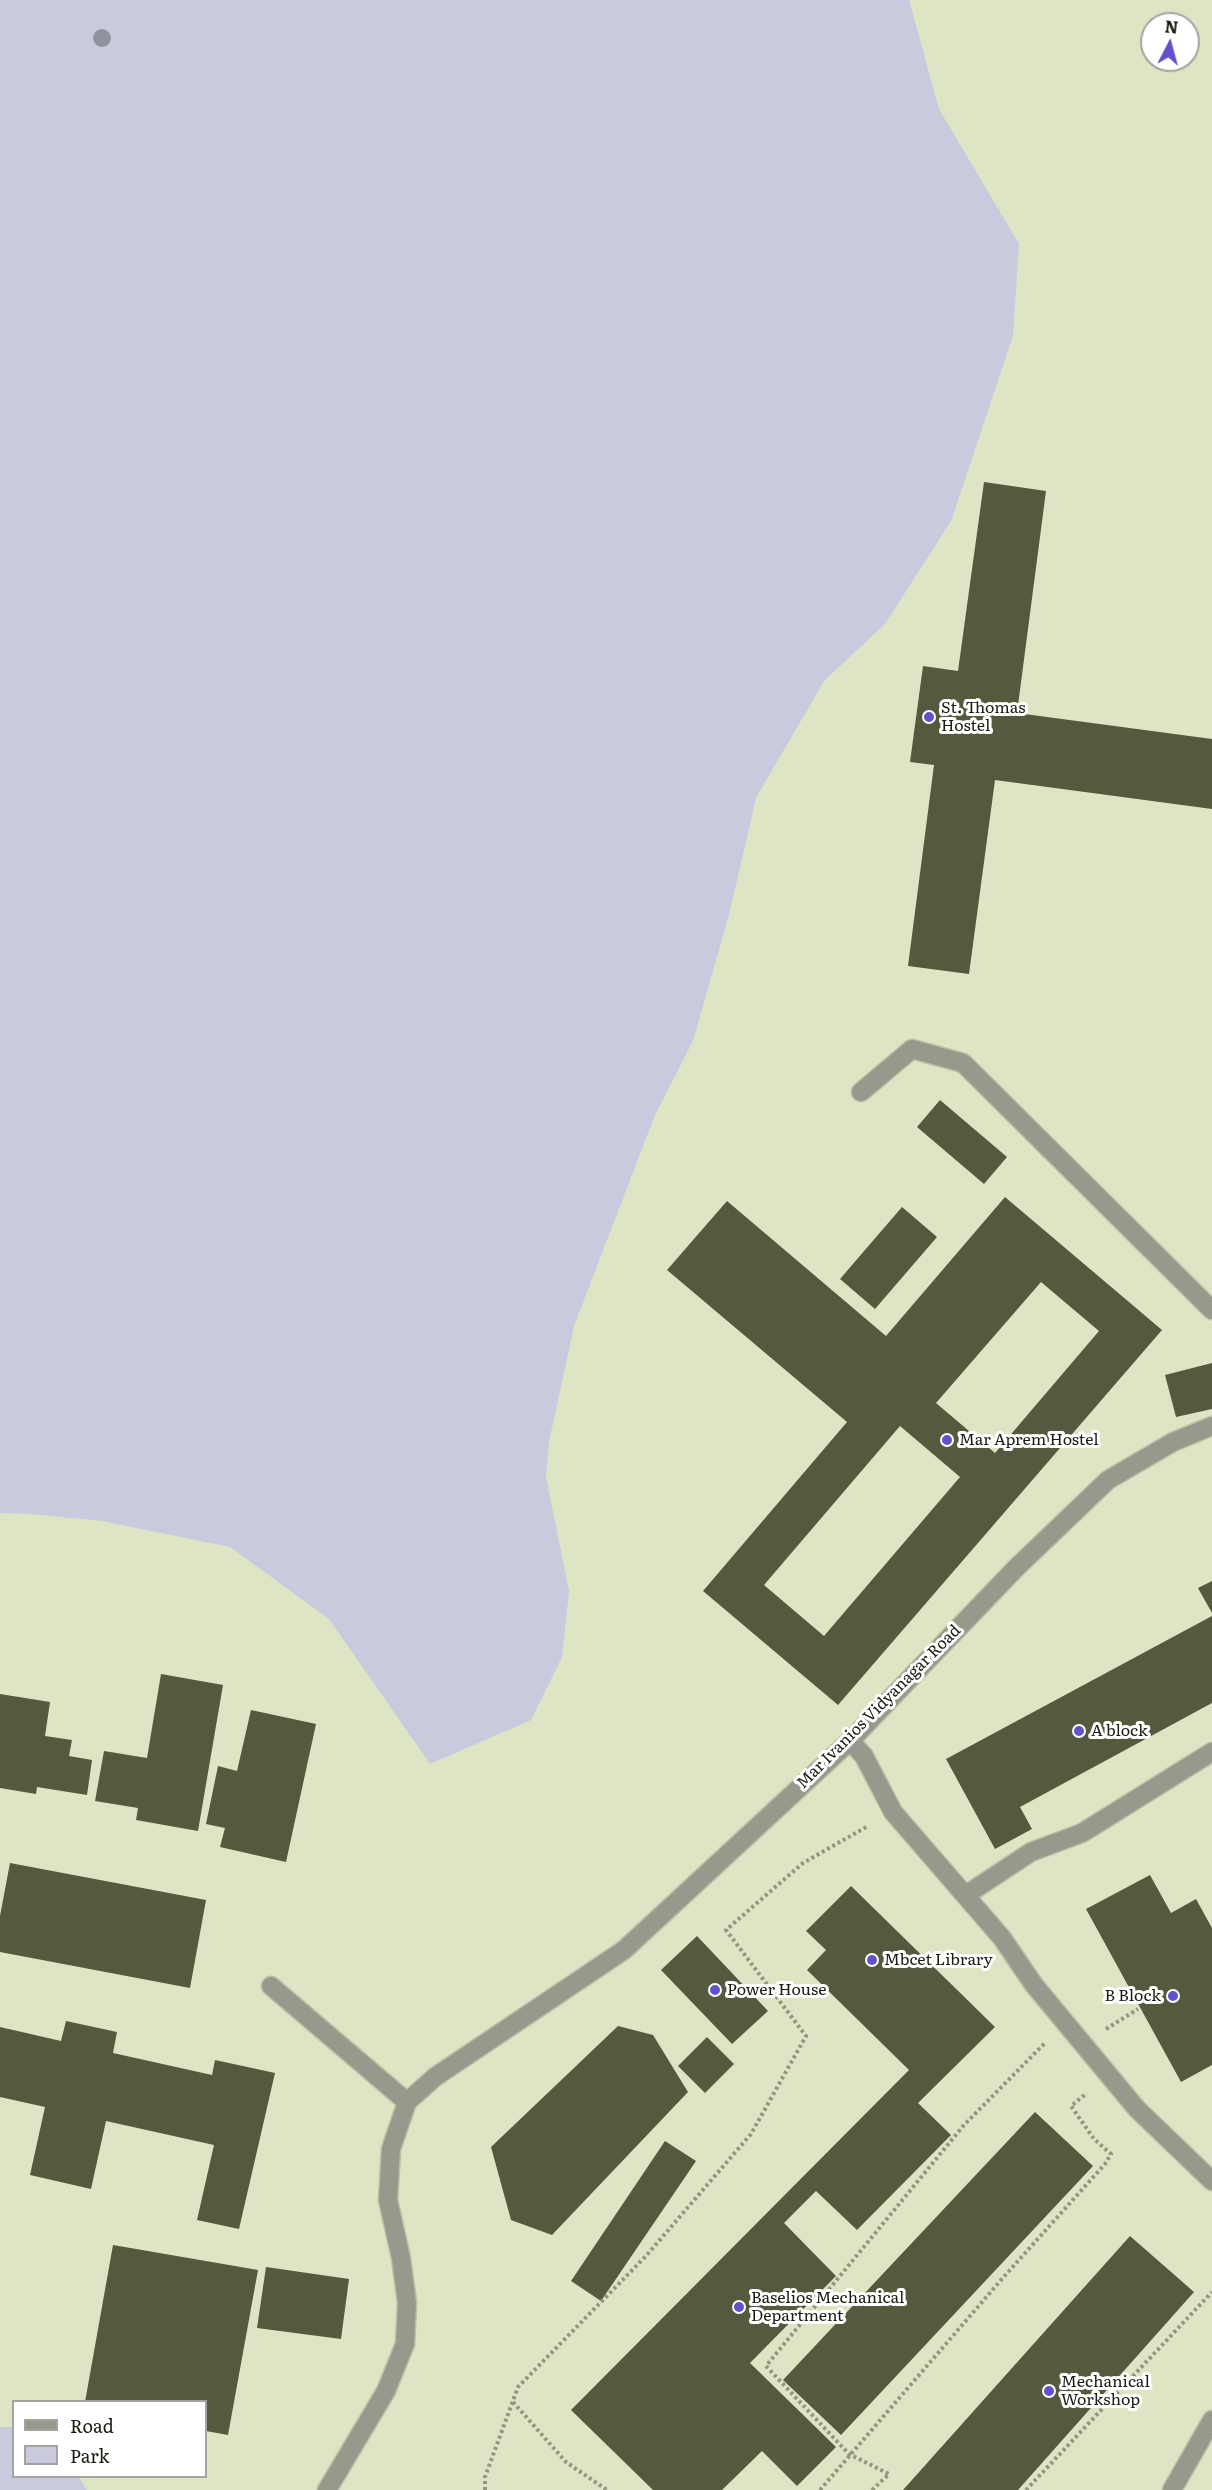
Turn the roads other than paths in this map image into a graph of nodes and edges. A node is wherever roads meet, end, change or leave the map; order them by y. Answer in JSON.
{"nodes":[{"id":1,"x":861,"y":1092,"type":"dead end"},
{"id":2,"x":1212,"y":1310,"type":"edge"},
{"id":3,"x":1212,"y":1426,"type":"edge"},
{"id":4,"x":850,"y":1741,"type":"junction"},
{"id":5,"x":1212,"y":1752,"type":"edge"},
{"id":6,"x":966,"y":1895,"type":"junction"},
{"id":7,"x":271,"y":1986,"type":"dead end"},
{"id":8,"x":407,"y":2102,"type":"junction"},
{"id":9,"x":1212,"y":2181,"type":"edge"},
{"id":10,"x":1212,"y":2420,"type":"edge"},
{"id":11,"x":327,"y":2490,"type":"edge"},
{"id":12,"x":1173,"y":2490,"type":"edge"}],
"edges":[{"from":1,"to":2,"type":"street"},
{"from":3,"to":4,"type":"street","name":"Mar Ivanios Vidyanagar Road"},
{"from":4,"to":6,"type":"street"},
{"from":4,"to":8,"type":"street","name":"Mar Ivanios Vidyanagar Road"},
{"from":5,"to":6,"type":"street"},
{"from":6,"to":9,"type":"street"},
{"from":7,"to":8,"type":"street"},
{"from":8,"to":11,"type":"street"},
{"from":10,"to":12,"type":"street"}]}
